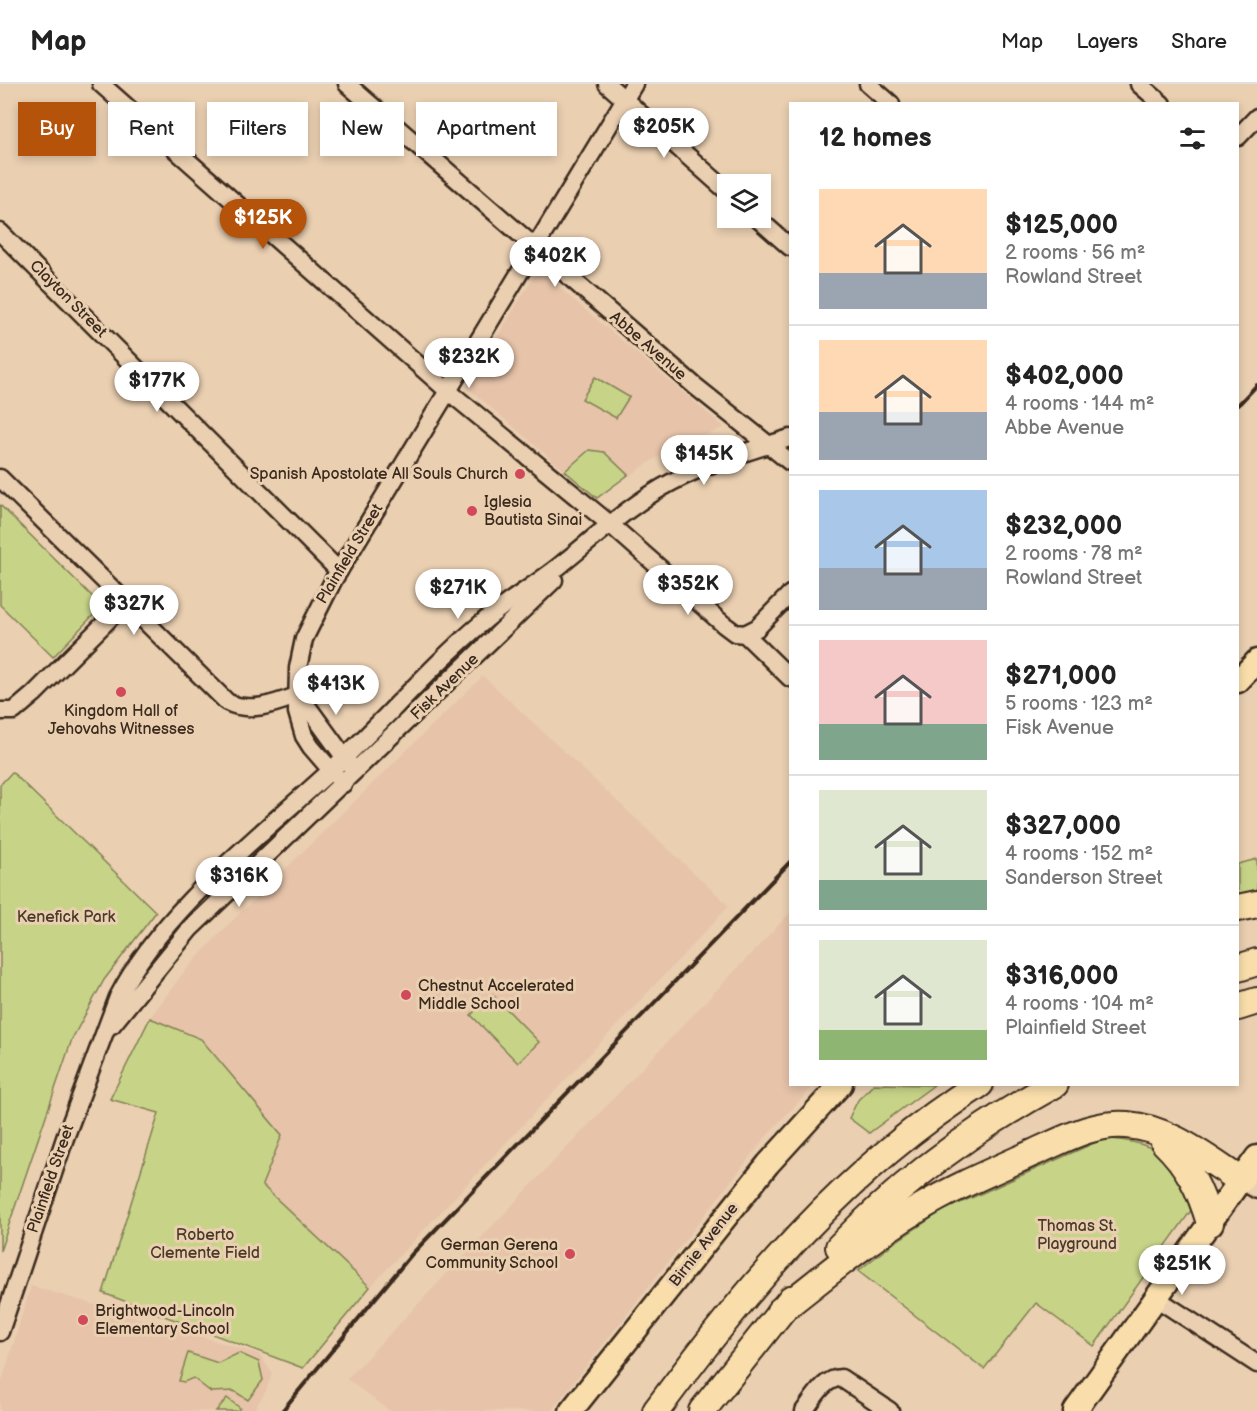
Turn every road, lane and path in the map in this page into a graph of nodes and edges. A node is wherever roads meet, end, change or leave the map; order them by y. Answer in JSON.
{"nodes":[{"id":1,"x":101,"y":84,"type":"edge"},
{"id":2,"x":347,"y":84,"type":"edge"},
{"id":3,"x":607,"y":84,"type":"edge"},
{"id":4,"x":634,"y":84,"type":"edge"},
{"id":5,"x":868,"y":84,"type":"edge"},
{"id":6,"x":1139,"y":84,"type":"edge"},
{"id":7,"x":624,"y":100,"type":"junction"},
{"id":8,"x":889,"y":102,"type":"edge"},
{"id":9,"x":1160,"y":102,"type":"edge"},
{"id":10,"x":1257,"y":117,"type":"edge"},
{"id":11,"x":1239,"y":136,"type":"edge"},
{"id":12,"x":717,"y":182,"type":"edge"},
{"id":13,"x":768,"y":228,"type":"edge"},
{"id":14,"x":0,"y":232,"type":"edge"},
{"id":15,"x":789,"y":246,"type":"edge"},
{"id":16,"x":535,"y":248,"type":"junction"},
{"id":17,"x":447,"y":391,"type":"junction"},
{"id":18,"x":789,"y":438,"type":"edge"},
{"id":19,"x":771,"y":444,"type":"junction"},
{"id":20,"x":789,"y":461,"type":"edge"},
{"id":21,"x":0,"y":478,"type":"edge"},
{"id":22,"x":611,"y":525,"type":"junction"},
{"id":23,"x":339,"y":571,"type":"junction"},
{"id":24,"x":789,"y":595,"type":"edge"},
{"id":25,"x":125,"y":603,"type":"junction"},
{"id":26,"x":745,"y":634,"type":"junction"},
{"id":27,"x":1257,"y":661,"type":"edge"},
{"id":28,"x":789,"y":677,"type":"edge"},
{"id":29,"x":1239,"y":680,"type":"edge"},
{"id":30,"x":299,"y":695,"type":"junction"},
{"id":31,"x":0,"y":711,"type":"edge"},
{"id":32,"x":344,"y":758,"type":"junction"},
{"id":33,"x":330,"y":771,"type":"junction"},
{"id":34,"x":356,"y":772,"type":"junction"},
{"id":35,"x":343,"y":784,"type":"junction"},
{"id":36,"x":1257,"y":904,"type":"edge"},
{"id":37,"x":187,"y":905,"type":"junction"},
{"id":38,"x":1239,"y":908,"type":"edge"},
{"id":39,"x":202,"y":918,"type":"junction"},
{"id":40,"x":1257,"y":962,"type":"edge"},
{"id":41,"x":1239,"y":968,"type":"edge"},
{"id":42,"x":1257,"y":1001,"type":"edge"},
{"id":43,"x":1239,"y":1008,"type":"edge"},
{"id":44,"x":108,"y":1028,"type":"junction"},
{"id":45,"x":840,"y":1086,"type":"edge"},
{"id":46,"x":977,"y":1086,"type":"edge"},
{"id":47,"x":1052,"y":1086,"type":"edge"},
{"id":48,"x":1154,"y":1131,"type":"junction"},
{"id":49,"x":1257,"y":1157,"type":"edge"},
{"id":50,"x":1249,"y":1185,"type":"edge"},
{"id":51,"x":1210,"y":1222,"type":"junction"},
{"id":52,"x":1156,"y":1298,"type":"junction"},
{"id":53,"x":780,"y":1311,"type":"junction"},
{"id":54,"x":0,"y":1332,"type":"edge"},
{"id":55,"x":1257,"y":1364,"type":"edge"},
{"id":56,"x":572,"y":1411,"type":"edge"},
{"id":57,"x":656,"y":1411,"type":"edge"},
{"id":58,"x":702,"y":1411,"type":"edge"},
{"id":59,"x":804,"y":1411,"type":"edge"},
{"id":60,"x":890,"y":1411,"type":"edge"},
{"id":61,"x":1075,"y":1411,"type":"edge"}],
"edges":[{"from":1,"to":17,"type":"street"},
{"from":2,"to":16,"type":"street","name":"Abbe Avenue"},
{"from":3,"to":7,"type":"street"},
{"from":4,"to":7,"type":"street","name":"Plainfield Street"},
{"from":5,"to":8,"type":"street"},
{"from":6,"to":9,"type":"street"},
{"from":7,"to":12,"type":"street"},
{"from":7,"to":16,"type":"street","name":"Plainfield Street"},
{"from":10,"to":11,"type":"street"},
{"from":13,"to":15,"type":"street"},
{"from":14,"to":23,"type":"street","name":"Clayton Street"},
{"from":16,"to":17,"type":"street","name":"Plainfield Street"},
{"from":16,"to":19,"type":"street","name":"Abbe Avenue"},
{"from":17,"to":22,"type":"street"},
{"from":17,"to":23,"type":"street","name":"Plainfield Street"},
{"from":18,"to":19,"type":"street","name":"Fisk Avenue"},
{"from":19,"to":20,"type":"street","name":"Abbe Avenue"},
{"from":19,"to":22,"type":"street","name":"Fisk Avenue"},
{"from":21,"to":25,"type":"street"},
{"from":22,"to":26,"type":"street"},
{"from":22,"to":32,"type":"street","name":"Fisk Avenue"},
{"from":22,"to":34,"type":"street","name":"Fisk Avenue"},
{"from":23,"to":30,"type":"street","name":"Plainfield Street"},
{"from":24,"to":26,"type":"street"},
{"from":25,"to":30,"type":"street"},
{"from":25,"to":31,"type":"street"},
{"from":26,"to":28,"type":"street"},
{"from":27,"to":29,"type":"main road"},
{"from":30,"to":32,"type":"street"},
{"from":30,"to":33,"type":"street","name":"Plainfield Street"},
{"from":32,"to":33,"type":"street","name":"Plainfield Street"},
{"from":32,"to":34,"type":"street"},
{"from":33,"to":35,"type":"street","name":"Plainfield Street"},
{"from":33,"to":37,"type":"street","name":"Plainfield Street"},
{"from":34,"to":35,"type":"street","name":"Plainfield Street"},
{"from":35,"to":39,"type":"street","name":"Plainfield Street"},
{"from":36,"to":38,"type":"highway"},
{"from":37,"to":39,"type":"street"},
{"from":37,"to":44,"type":"street","name":"Plainfield Street"},
{"from":39,"to":44,"type":"street","name":"Plainfield Street"},
{"from":40,"to":41,"type":"highway"},
{"from":42,"to":43,"type":"highway"},
{"from":44,"to":54,"type":"street","name":"Plainfield Street"},
{"from":45,"to":56,"type":"main road","name":"Birnie Avenue"},
{"from":46,"to":57,"type":"highway"},
{"from":47,"to":53,"type":"highway"},
{"from":48,"to":50,"type":"highway"},
{"from":48,"to":51,"type":"highway"},
{"from":48,"to":53,"type":"highway"},
{"from":49,"to":50,"type":"main road"},
{"from":50,"to":51,"type":"main road"},
{"from":51,"to":52,"type":"main road"},
{"from":52,"to":55,"type":"street"},
{"from":52,"to":61,"type":"main road"},
{"from":53,"to":58,"type":"highway"},
{"from":59,"to":60,"type":"street"}]}
